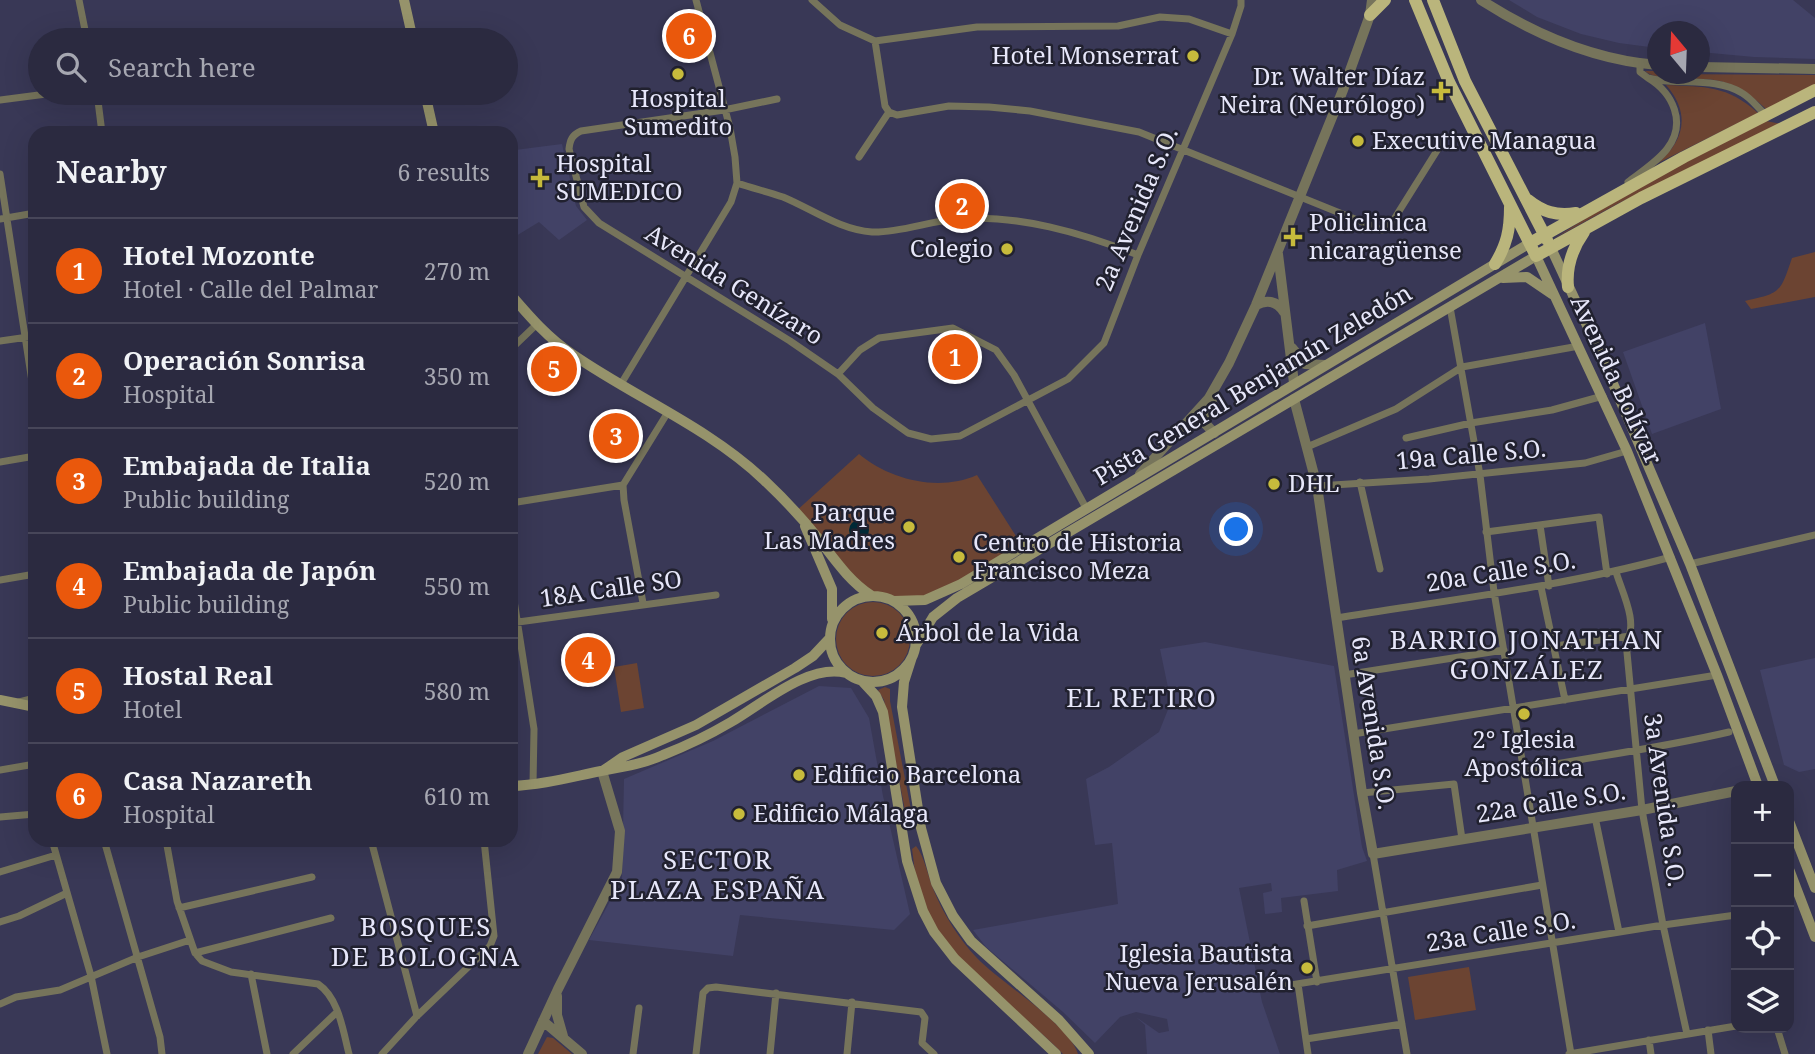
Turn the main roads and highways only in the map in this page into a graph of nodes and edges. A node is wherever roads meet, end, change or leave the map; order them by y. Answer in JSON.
{"nodes":[{"id":1,"x":404,"y":0,"type":"edge"},
{"id":2,"x":1385,"y":0,"type":"edge"},
{"id":3,"x":1415,"y":0,"type":"edge"},
{"id":4,"x":1433,"y":0,"type":"edge"},
{"id":5,"x":1370,"y":15,"type":"road end"},
{"id":6,"x":410,"y":28,"type":"edge"},
{"id":7,"x":1815,"y":90,"type":"edge"},
{"id":8,"x":428,"y":105,"type":"edge"},
{"id":9,"x":1815,"y":110,"type":"edge"},
{"id":10,"x":1766,"y":115,"type":"junction"},
{"id":11,"x":432,"y":126,"type":"edge"},
{"id":12,"x":1525,"y":197,"type":"junction"},
{"id":13,"x":1510,"y":204,"type":"junction"},
{"id":14,"x":1583,"y":212,"type":"junction"},
{"id":15,"x":1588,"y":227,"type":"junction"},
{"id":16,"x":1545,"y":235,"type":"junction"},
{"id":17,"x":1530,"y":243,"type":"junction"},
{"id":18,"x":1551,"y":248,"type":"junction"},
{"id":19,"x":1536,"y":256,"type":"junction"},
{"id":20,"x":1495,"y":264,"type":"junction"},
{"id":21,"x":1496,"y":279,"type":"junction"},
{"id":22,"x":1568,"y":287,"type":"junction"},
{"id":23,"x":1554,"y":295,"type":"junction"},
{"id":24,"x":518,"y":303,"type":"edge"},
{"id":25,"x":1358,"y":347,"type":"junction"},
{"id":26,"x":1294,"y":383,"type":"junction"},
{"id":27,"x":1294,"y":399,"type":"junction"},
{"id":28,"x":1272,"y":413,"type":"junction"},
{"id":29,"x":1251,"y":420,"type":"junction"},
{"id":30,"x":1217,"y":438,"type":"junction"},
{"id":31,"x":1138,"y":477,"type":"junction"},
{"id":32,"x":1086,"y":508,"type":"junction"},
{"id":33,"x":804,"y":523,"type":"junction"},
{"id":34,"x":1085,"y":523,"type":"junction"},
{"id":35,"x":1010,"y":567,"type":"junction"},
{"id":36,"x":872,"y":596,"type":"junction"},
{"id":37,"x":894,"y":601,"type":"junction"},
{"id":38,"x":832,"y":625,"type":"junction"},
{"id":39,"x":829,"y":639,"type":"junction"},
{"id":40,"x":916,"y":645,"type":"junction"},
{"id":41,"x":912,"y":657,"type":"junction"},
{"id":42,"x":846,"y":673,"type":"junction"},
{"id":43,"x":863,"y":682,"type":"junction"},
{"id":44,"x":0,"y":700,"type":"edge"},
{"id":45,"x":28,"y":706,"type":"edge"},
{"id":46,"x":602,"y":771,"type":"junction"},
{"id":47,"x":1757,"y":781,"type":"edge"},
{"id":48,"x":1773,"y":781,"type":"edge"},
{"id":49,"x":518,"y":786,"type":"edge"},
{"id":50,"x":1794,"y":834,"type":"edge"},
{"id":51,"x":1794,"y":882,"type":"edge"},
{"id":52,"x":1815,"y":888,"type":"edge"},
{"id":53,"x":1815,"y":937,"type":"edge"},
{"id":54,"x":1056,"y":1054,"type":"edge"},
{"id":55,"x":1089,"y":1054,"type":"edge"}],
"edges":[{"from":1,"to":6,"type":"main road"},
{"from":2,"to":5,"type":"highway"},
{"from":3,"to":13,"type":"highway","name":"Avenida Bolívar"},
{"from":4,"to":12,"type":"highway","name":"Avenida Bolívar"},
{"from":7,"to":10,"type":"highway","name":"Pista General Benjamín Zeledón"},
{"from":8,"to":11,"type":"main road"},
{"from":9,"to":10,"type":"highway"},
{"from":9,"to":15,"type":"highway","name":"Pista General Benjamín Zeledón"},
{"from":10,"to":14,"type":"highway","name":"Pista General Benjamín Zeledón"},
{"from":12,"to":14,"type":"highway"},
{"from":12,"to":16,"type":"highway","name":"Avenida Bolívar"},
{"from":13,"to":17,"type":"highway","name":"Avenida Bolívar"},
{"from":13,"to":20,"type":"highway"},
{"from":14,"to":16,"type":"highway","name":"Pista General Benjamín Zeledón"},
{"from":15,"to":18,"type":"highway","name":"Pista General Benjamín Zeledón"},
{"from":15,"to":22,"type":"highway"},
{"from":16,"to":17,"type":"highway","name":"Pista General Benjamín Zeledón"},
{"from":16,"to":18,"type":"highway","name":"Avenida Bolívar"},
{"from":17,"to":19,"type":"highway","name":"Avenida Bolívar"},
{"from":17,"to":20,"type":"main road","name":"Pista General Benjamín Zeledón"},
{"from":18,"to":19,"type":"highway","name":"Pista General Benjamín Zeledón"},
{"from":18,"to":22,"type":"main road","name":"Avenida Bolívar"},
{"from":19,"to":21,"type":"main road","name":"Pista General Benjamín Zeledón"},
{"from":19,"to":23,"type":"main road","name":"Avenida Bolívar"},
{"from":20,"to":25,"type":"main road","name":"Pista General Benjamín Zeledón"},
{"from":21,"to":23,"type":"main road"},
{"from":21,"to":27,"type":"main road","name":"Pista General Benjamín Zeledón"},
{"from":22,"to":48,"type":"main road","name":"Avenida Bolívar"},
{"from":23,"to":47,"type":"main road","name":"Avenida Bolívar"},
{"from":24,"to":33,"type":"main road"},
{"from":25,"to":26,"type":"main road","name":"Pista General Benjamín Zeledón"},
{"from":25,"to":27,"type":"main road"},
{"from":26,"to":29,"type":"main road"},
{"from":26,"to":30,"type":"main road","name":"Pista General Benjamín Zeledón"},
{"from":27,"to":28,"type":"main road","name":"Pista General Benjamín Zeledón"},
{"from":28,"to":29,"type":"main road"},
{"from":28,"to":30,"type":"main road","name":"Pista General Benjamín Zeledón"},
{"from":29,"to":30,"type":"main road"},
{"from":30,"to":31,"type":"main road","name":"Pista General Benjamín Zeledón"},
{"from":30,"to":34,"type":"main road","name":"Pista General Benjamín Zeledón"},
{"from":31,"to":32,"type":"main road","name":"Pista General Benjamín Zeledón"},
{"from":31,"to":34,"type":"main road"},
{"from":32,"to":35,"type":"main road"},
{"from":32,"to":37,"type":"main road","name":"Pista General Benjamín Zeledón"},
{"from":33,"to":36,"type":"main road"},
{"from":33,"to":38,"type":"main road"},
{"from":34,"to":35,"type":"main road","name":"Pista General Benjamín Zeledón"},
{"from":35,"to":40,"type":"main road","name":"Pista General Benjamín Zeledón"},
{"from":36,"to":37,"type":"main road"},
{"from":36,"to":38,"type":"main road"},
{"from":37,"to":40,"type":"main road"},
{"from":38,"to":39,"type":"main road"},
{"from":39,"to":42,"type":"main road"},
{"from":39,"to":46,"type":"main road"},
{"from":40,"to":41,"type":"main road"},
{"from":41,"to":43,"type":"main road"},
{"from":41,"to":55,"type":"main road"},
{"from":42,"to":43,"type":"main road"},
{"from":42,"to":46,"type":"main road"},
{"from":43,"to":54,"type":"main road"},
{"from":44,"to":45,"type":"main road"},
{"from":46,"to":49,"type":"main road"},
{"from":50,"to":52,"type":"main road"},
{"from":51,"to":53,"type":"main road"}]}
